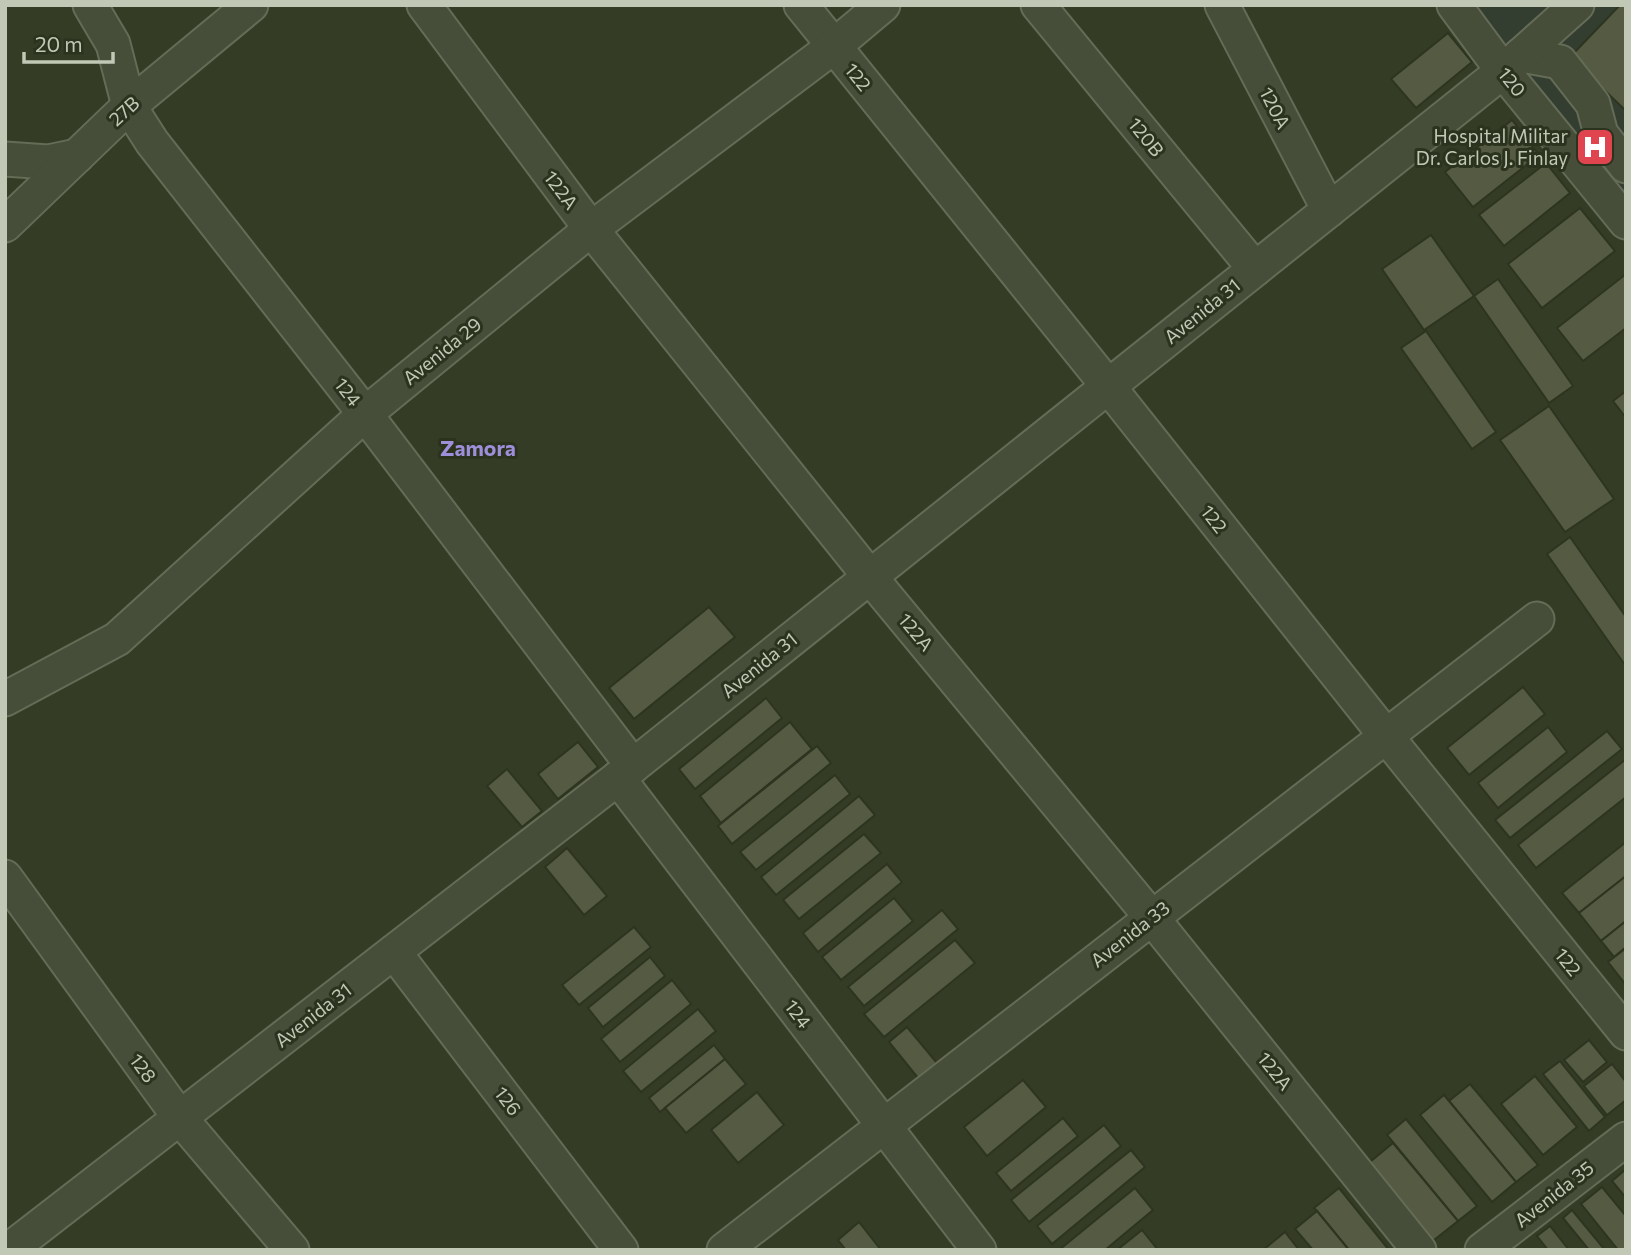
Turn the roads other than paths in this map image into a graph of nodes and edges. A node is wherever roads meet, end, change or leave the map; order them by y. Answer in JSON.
{"nodes":[{"id":1,"x":90,"y":5,"type":"edge"},
{"id":2,"x":251,"y":5,"type":"edge"},
{"id":3,"x":424,"y":5,"type":"edge"},
{"id":4,"x":801,"y":5,"type":"edge"},
{"id":5,"x":884,"y":5,"type":"edge"},
{"id":6,"x":1038,"y":5,"type":"edge"},
{"id":7,"x":1222,"y":5,"type":"edge"},
{"id":8,"x":1454,"y":5,"type":"edge"},
{"id":9,"x":1577,"y":5,"type":"edge"},
{"id":10,"x":833,"y":47,"type":"junction"},
{"id":11,"x":1512,"y":63,"type":"junction"},
{"id":12,"x":1593,"y":104,"type":"junction"},
{"id":13,"x":129,"y":106,"type":"junction"},
{"id":14,"x":1626,"y":137,"type":"edge"},
{"id":15,"x":77,"y":156,"type":"junction"},
{"id":16,"x":5,"y":159,"type":"edge"},
{"id":17,"x":1626,"y":166,"type":"edge"},
{"id":18,"x":1328,"y":210,"type":"junction"},
{"id":19,"x":1626,"y":222,"type":"edge"},
{"id":20,"x":5,"y":225,"type":"edge"},
{"id":21,"x":591,"y":229,"type":"junction"},
{"id":22,"x":1255,"y":270,"type":"junction"},
{"id":23,"x":1108,"y":386,"type":"junction"},
{"id":24,"x":365,"y":414,"type":"junction"},
{"id":25,"x":870,"y":577,"type":"junction"},
{"id":26,"x":1537,"y":619,"type":"dead end"},
{"id":27,"x":5,"y":699,"type":"edge"},
{"id":28,"x":1386,"y":736,"type":"junction"},
{"id":29,"x":626,"y":772,"type":"junction"},
{"id":30,"x":5,"y":877,"type":"edge"},
{"id":31,"x":1152,"y":918,"type":"junction"},
{"id":32,"x":394,"y":952,"type":"junction"},
{"id":33,"x":1626,"y":1033,"type":"edge"},
{"id":34,"x":180,"y":1118,"type":"junction"},
{"id":35,"x":884,"y":1126,"type":"junction"},
{"id":36,"x":1626,"y":1139,"type":"edge"},
{"id":37,"x":11,"y":1249,"type":"edge"},
{"id":38,"x":292,"y":1250,"type":"edge"},
{"id":39,"x":621,"y":1250,"type":"edge"},
{"id":40,"x":724,"y":1250,"type":"edge"},
{"id":41,"x":979,"y":1250,"type":"edge"},
{"id":42,"x":1419,"y":1250,"type":"edge"},
{"id":43,"x":1482,"y":1250,"type":"edge"}],
"edges":[{"from":1,"to":13,"type":"street","name":"124"},
{"from":2,"to":13,"type":"street","name":"27B"},
{"from":3,"to":21,"type":"street","name":"122A"},
{"from":4,"to":10,"type":"street","name":"122"},
{"from":5,"to":10,"type":"street","name":"Avenida 29"},
{"from":6,"to":22,"type":"street","name":"120B"},
{"from":7,"to":18,"type":"street","name":"120A"},
{"from":8,"to":11,"type":"street","name":"120"},
{"from":9,"to":11,"type":"street","name":"Avenida 31"},
{"from":10,"to":21,"type":"street","name":"Avenida 29"},
{"from":10,"to":23,"type":"street","name":"122"},
{"from":11,"to":12,"type":"street"},
{"from":11,"to":18,"type":"street","name":"Avenida 31"},
{"from":11,"to":19,"type":"street","name":"120"},
{"from":12,"to":14,"type":"street"},
{"from":12,"to":17,"type":"street"},
{"from":13,"to":15,"type":"street","name":"27B"},
{"from":13,"to":24,"type":"street","name":"124"},
{"from":15,"to":16,"type":"street"},
{"from":15,"to":20,"type":"street","name":"27B"},
{"from":18,"to":22,"type":"street","name":"Avenida 31"},
{"from":21,"to":24,"type":"street","name":"Avenida 29"},
{"from":21,"to":25,"type":"street","name":"122A"},
{"from":22,"to":23,"type":"street","name":"Avenida 31"},
{"from":23,"to":25,"type":"street","name":"Avenida 31"},
{"from":23,"to":28,"type":"street","name":"122"},
{"from":24,"to":27,"type":"street","name":"Avenida 29"},
{"from":24,"to":29,"type":"street","name":"124"},
{"from":25,"to":29,"type":"street","name":"Avenida 31"},
{"from":25,"to":31,"type":"street","name":"122A"},
{"from":26,"to":28,"type":"street","name":"Avenida 33"},
{"from":28,"to":31,"type":"street","name":"Avenida 33"},
{"from":28,"to":33,"type":"street","name":"122"},
{"from":29,"to":32,"type":"street","name":"Avenida 31"},
{"from":29,"to":35,"type":"street","name":"124"},
{"from":30,"to":34,"type":"street","name":"128"},
{"from":31,"to":35,"type":"street","name":"Avenida 33"},
{"from":31,"to":42,"type":"street","name":"122A"},
{"from":32,"to":34,"type":"street","name":"Avenida 31"},
{"from":32,"to":39,"type":"street","name":"126"},
{"from":34,"to":37,"type":"street","name":"Avenida 31"},
{"from":34,"to":38,"type":"street","name":"128"},
{"from":35,"to":40,"type":"street","name":"Avenida 33"},
{"from":35,"to":41,"type":"street","name":"124"},
{"from":36,"to":43,"type":"street","name":"Avenida 35"}]}
